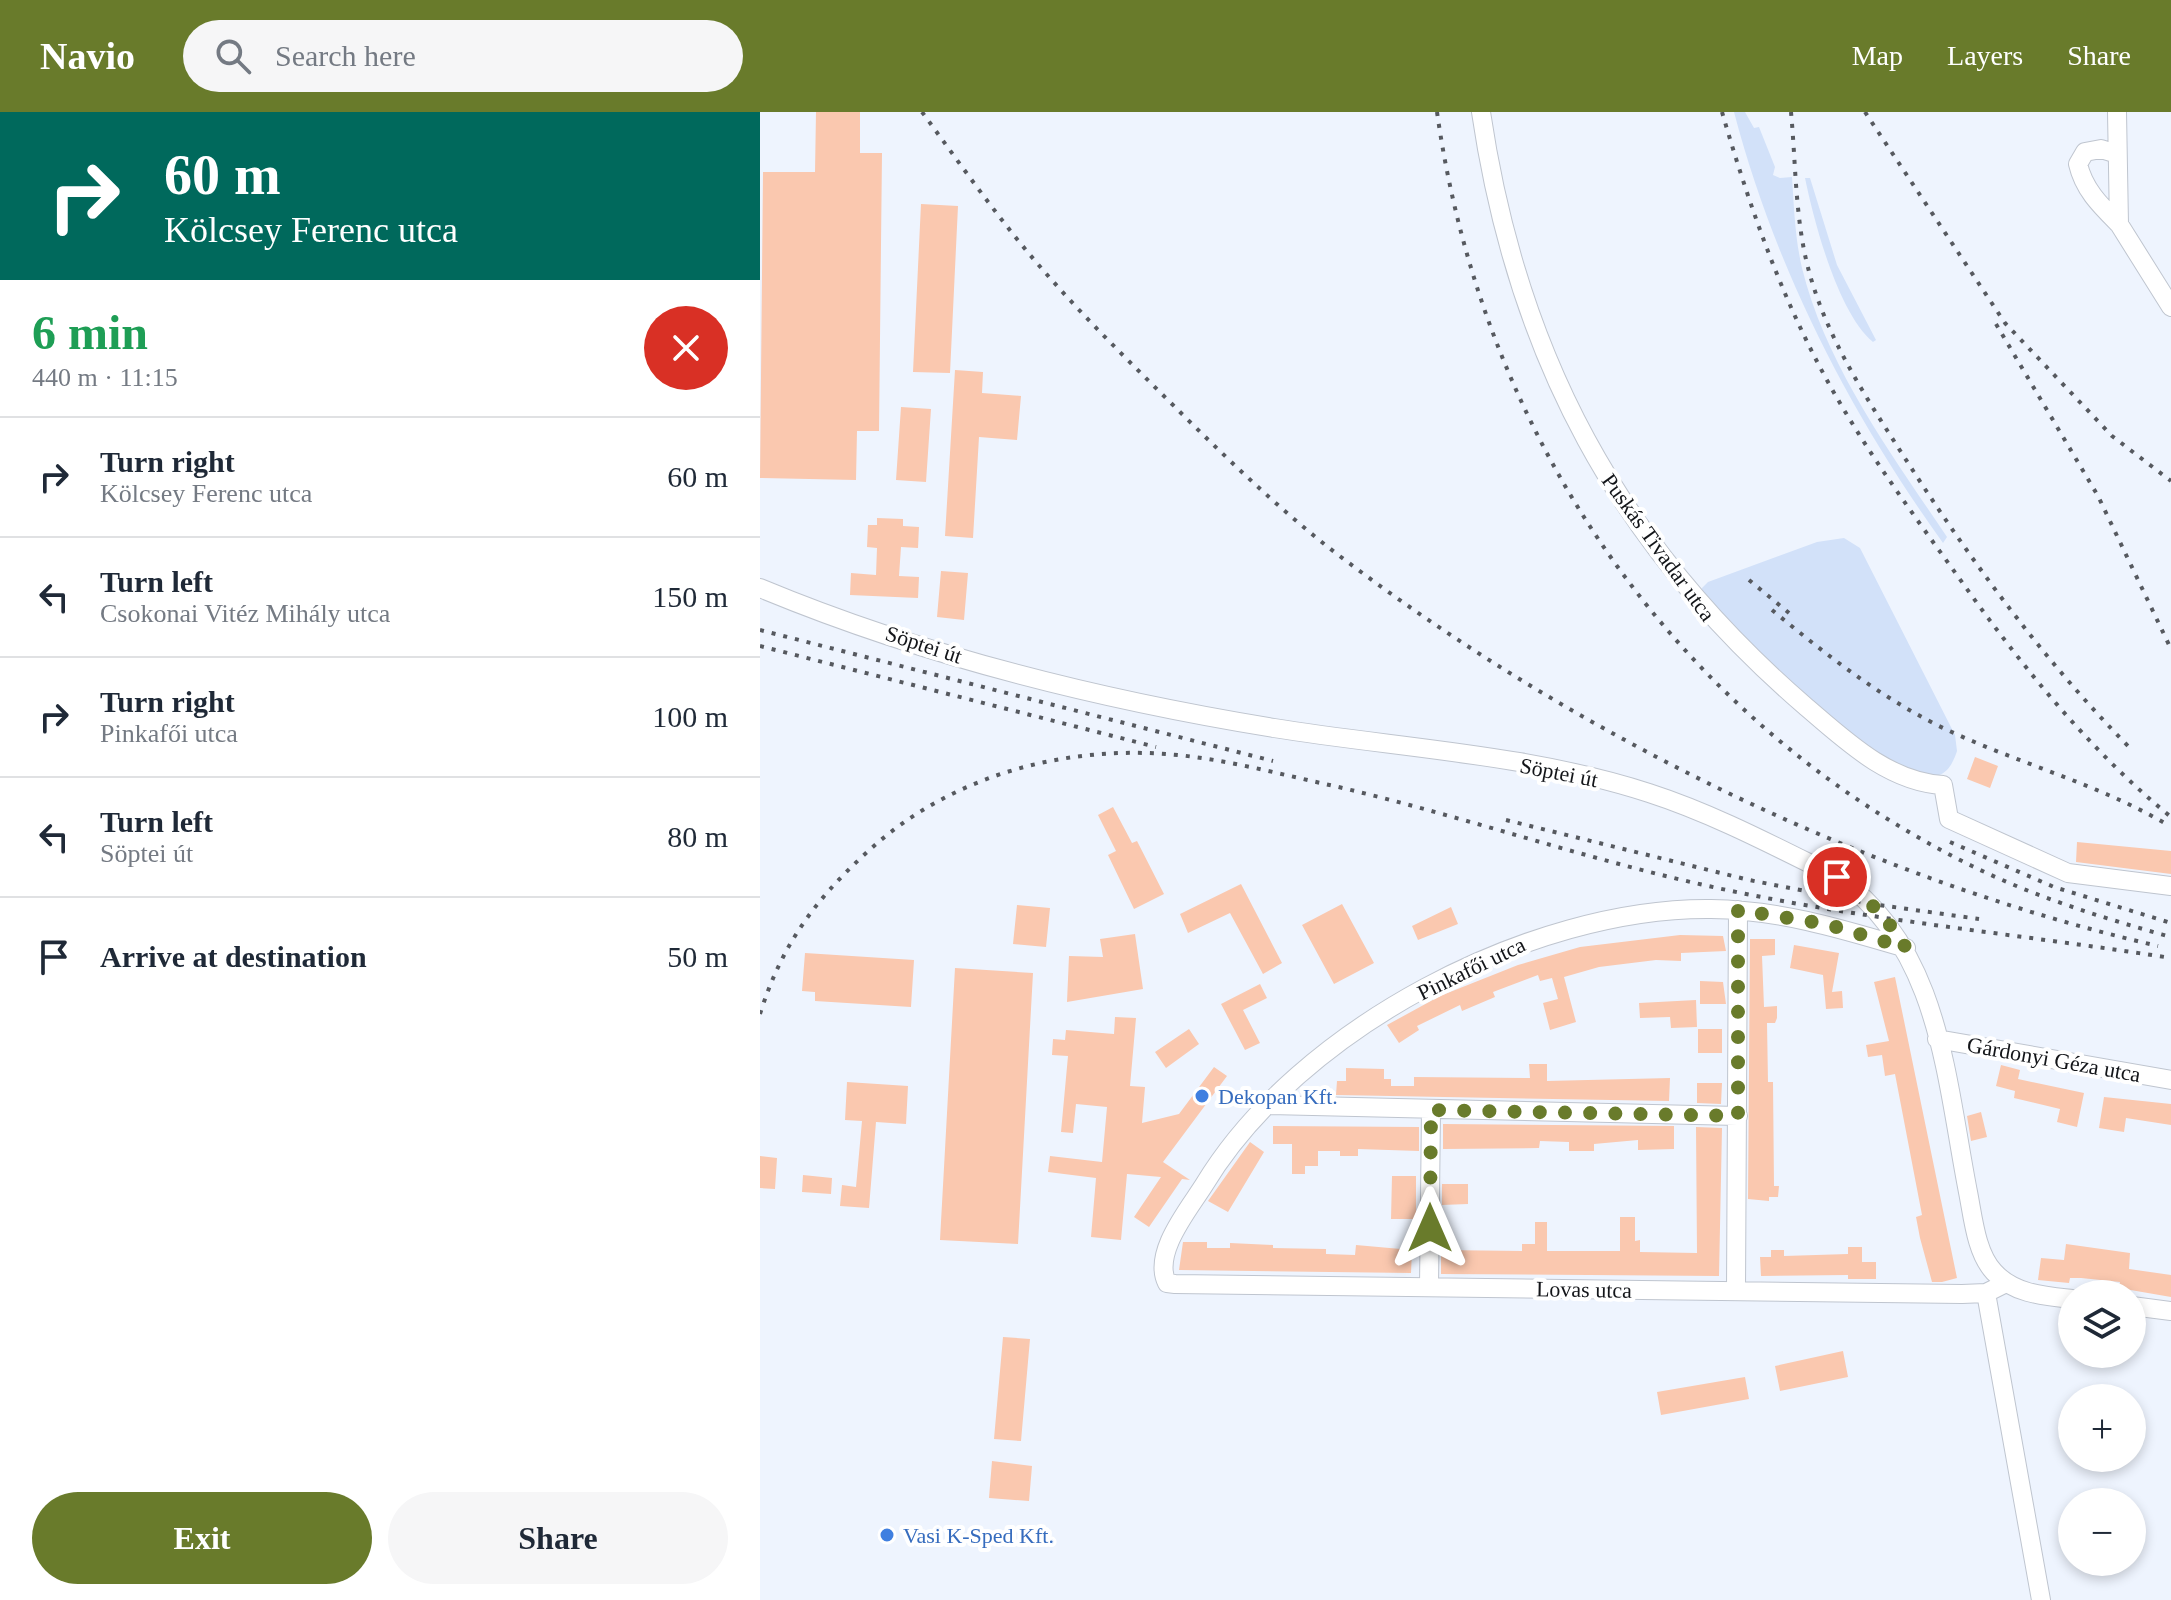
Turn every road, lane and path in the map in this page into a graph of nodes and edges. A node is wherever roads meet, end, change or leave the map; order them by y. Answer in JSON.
{"nodes":[{"id":1,"x":1481,"y":112,"type":"edge"},
{"id":2,"x":2117,"y":112,"type":"edge"},
{"id":3,"x":2117,"y":154,"type":"junction"},
{"id":4,"x":2119,"y":224,"type":"junction"},
{"id":5,"x":2171,"y":307,"type":"edge"},
{"id":6,"x":760,"y":588,"type":"edge"},
{"id":7,"x":2171,"y":886,"type":"edge"},
{"id":8,"x":1738,"y":910,"type":"junction"},
{"id":9,"x":1906,"y":948,"type":"junction"},
{"id":10,"x":1937,"y":1039,"type":"junction"},
{"id":11,"x":2171,"y":1080,"type":"edge"},
{"id":12,"x":1268,"y":1105,"type":"junction"},
{"id":13,"x":1431,"y":1110,"type":"junction"},
{"id":14,"x":1738,"y":1116,"type":"junction"},
{"id":15,"x":1163,"y":1276,"type":"joint"},
{"id":16,"x":2006,"y":1283,"type":"junction"},
{"id":17,"x":1429,"y":1287,"type":"junction"},
{"id":18,"x":1736,"y":1291,"type":"junction"},
{"id":19,"x":1986,"y":1293,"type":"junction"},
{"id":20,"x":2058,"y":1297,"type":"edge"},
{"id":21,"x":2146,"y":1308,"type":"edge"},
{"id":22,"x":2171,"y":1311,"type":"edge"},
{"id":23,"x":2041,"y":1600,"type":"edge"}],
"edges":[{"from":1,"to":7,"type":"street","name":"Puskás Tivadar utca"},
{"from":2,"to":3,"type":"street"},
{"from":3,"to":4,"type":"street"},
{"from":3,"to":4,"type":"street"},
{"from":4,"to":5,"type":"street"},
{"from":6,"to":9,"type":"street","name":"Söptei út"},
{"from":8,"to":9,"type":"street","name":"Pinkafői utca"},
{"from":8,"to":12,"type":"street","name":"Pinkafői utca"},
{"from":8,"to":14,"type":"street"},
{"from":9,"to":10,"type":"street","name":"Söptei út"},
{"from":10,"to":11,"type":"street","name":"Gárdonyi Géza utca"},
{"from":10,"to":16,"type":"street","name":"Söptei út"},
{"from":12,"to":13,"type":"street"},
{"from":12,"to":15,"type":"street","name":"Pinkafői utca"},
{"from":13,"to":14,"type":"street"},
{"from":13,"to":17,"type":"street"},
{"from":14,"to":18,"type":"street"},
{"from":15,"to":17,"type":"street","name":"Lovas utca"},
{"from":16,"to":19,"type":"street","name":"Lovas utca"},
{"from":16,"to":20,"type":"street"},
{"from":17,"to":18,"type":"street","name":"Lovas utca"},
{"from":18,"to":19,"type":"street","name":"Lovas utca"},
{"from":19,"to":23,"type":"street"},
{"from":21,"to":22,"type":"street"}]}
